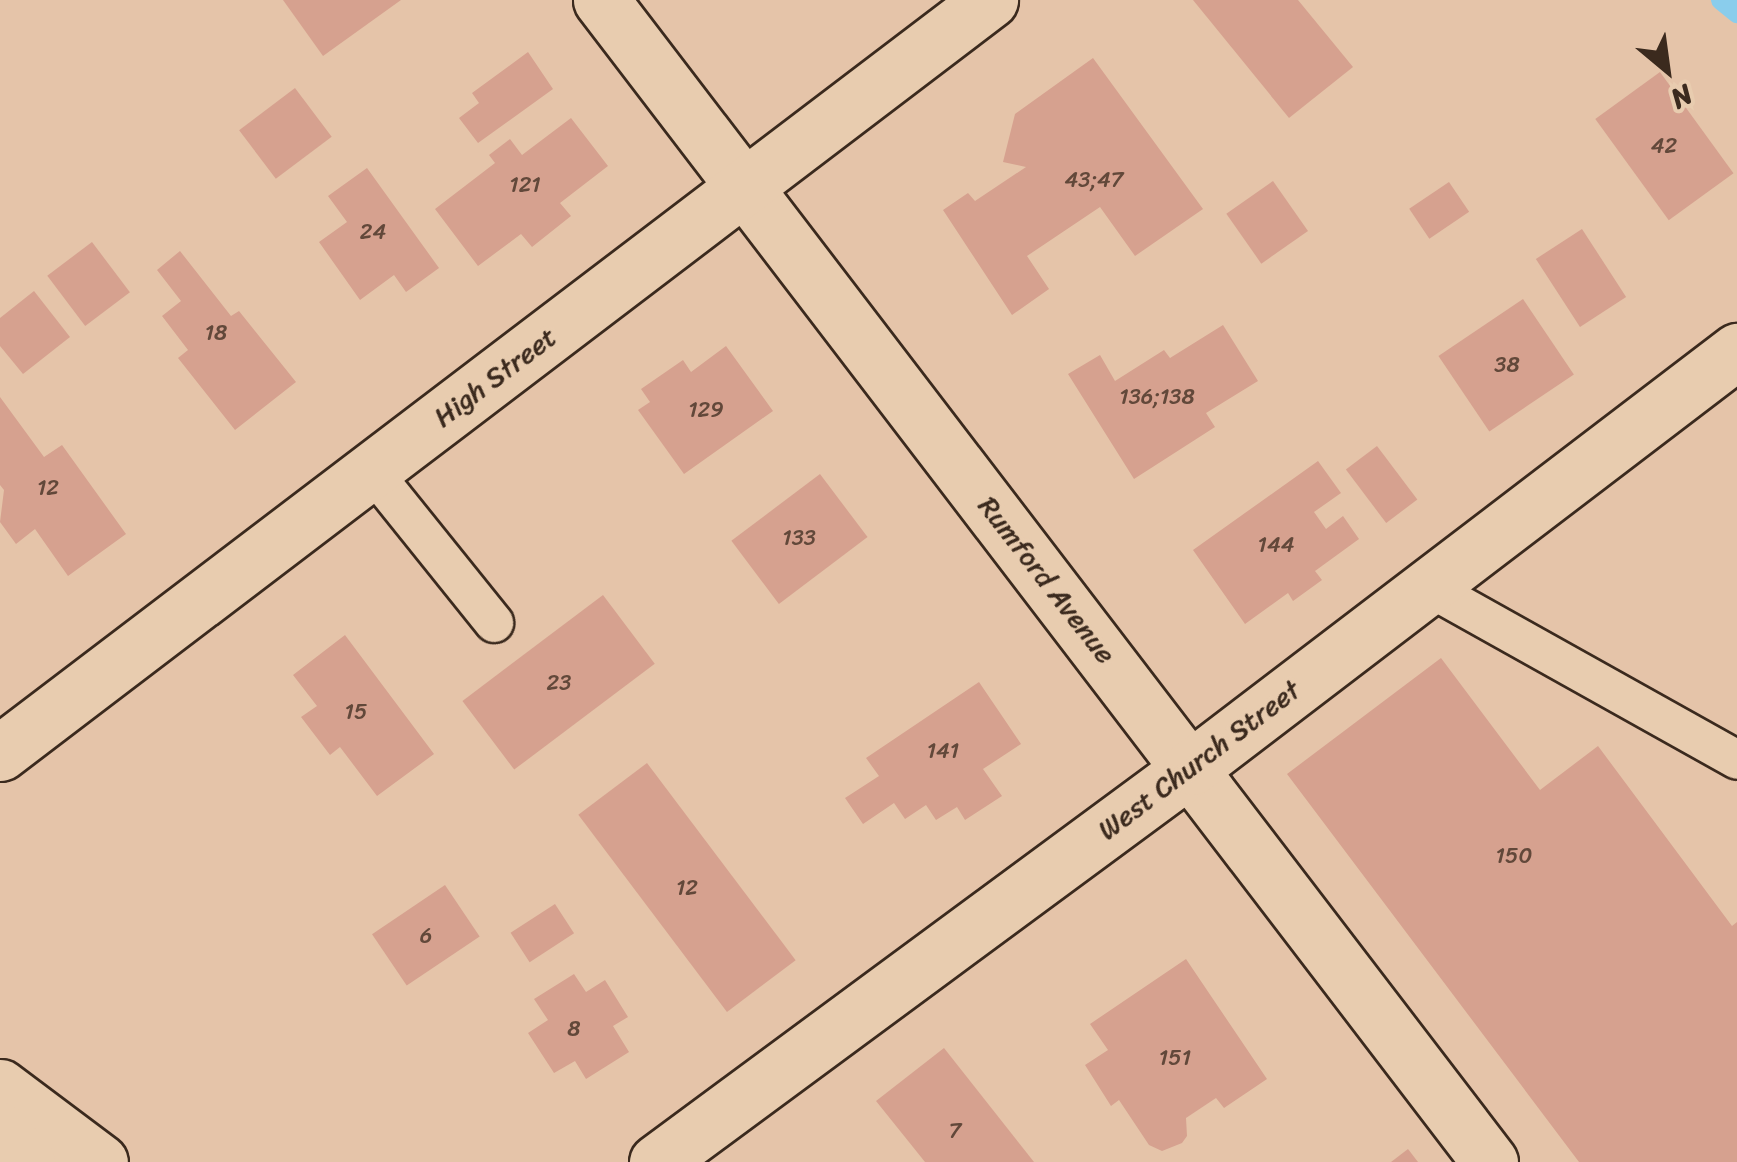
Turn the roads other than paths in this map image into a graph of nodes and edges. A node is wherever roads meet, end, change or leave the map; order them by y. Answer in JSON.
{"nodes":[{"id":1,"x":601,"y":0,"type":"edge"},
{"id":2,"x":990,"y":0,"type":"edge"},
{"id":3,"x":743,"y":190,"type":"junction"},
{"id":4,"x":1737,"y":351,"type":"edge"},
{"id":5,"x":372,"y":471,"type":"junction"},
{"id":6,"x":1428,"y":586,"type":"junction"},
{"id":7,"x":494,"y":623,"type":"dead end"},
{"id":8,"x":0,"y":753,"type":"edge"},
{"id":9,"x":1737,"y":760,"type":"edge"},
{"id":10,"x":1192,"y":766,"type":"junction"},
{"id":11,"x":0,"y":1087,"type":"edge"},
{"id":12,"x":0,"y":1130,"type":"edge"},
{"id":13,"x":27,"y":1162,"type":"edge"},
{"id":14,"x":100,"y":1162,"type":"edge"},
{"id":15,"x":657,"y":1162,"type":"edge"},
{"id":16,"x":1490,"y":1162,"type":"edge"}],
"edges":[{"from":1,"to":3,"type":"street","name":"Rumford Avenue"},
{"from":2,"to":3,"type":"street","name":"High Street"},
{"from":3,"to":5,"type":"street","name":"High Street"},
{"from":3,"to":10,"type":"street","name":"Rumford Avenue"},
{"from":4,"to":6,"type":"street","name":"West Church Street"},
{"from":5,"to":7,"type":"lane"},
{"from":5,"to":8,"type":"street","name":"High Street"},
{"from":6,"to":9,"type":"lane"},
{"from":6,"to":10,"type":"street","name":"West Church Street"},
{"from":10,"to":15,"type":"street","name":"West Church Street"},
{"from":10,"to":16,"type":"street","name":"Rumford Avenue"},
{"from":11,"to":14,"type":"street"},
{"from":12,"to":13,"type":"street"}]}
